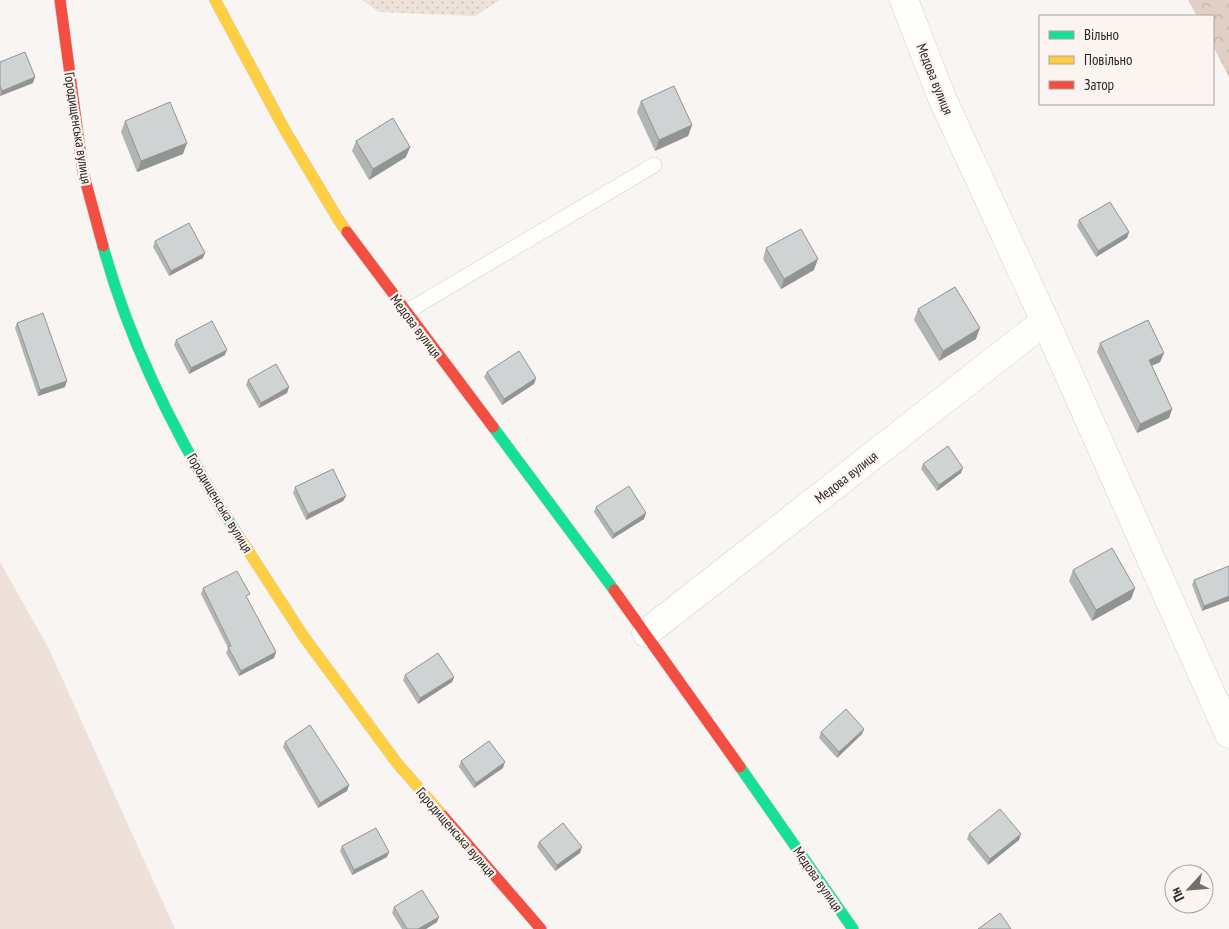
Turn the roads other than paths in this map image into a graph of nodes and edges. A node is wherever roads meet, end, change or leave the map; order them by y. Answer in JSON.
{"nodes":[{"id":1,"x":60,"y":0,"type":"edge"},
{"id":2,"x":215,"y":0,"type":"edge"},
{"id":3,"x":904,"y":0,"type":"edge"},
{"id":4,"x":654,"y":165,"type":"dead end"},
{"id":5,"x":406,"y":312,"type":"junction"},
{"id":6,"x":1045,"y":321,"type":"junction"},
{"id":7,"x":646,"y":633,"type":"junction"},
{"id":8,"x":1229,"y":734,"type":"edge"},
{"id":9,"x":541,"y":929,"type":"edge"},
{"id":10,"x":853,"y":929,"type":"edge"}],
"edges":[{"from":1,"to":9,"type":"street","name":"Городищенська вулиця"},
{"from":2,"to":5,"type":"street","name":"Медова вулиця"},
{"from":3,"to":6,"type":"street","name":"Медова вулиця"},
{"from":4,"to":5,"type":"lane"},
{"from":5,"to":7,"type":"street","name":"Медова вулиця"},
{"from":6,"to":7,"type":"street","name":"Медова вулиця"},
{"from":6,"to":8,"type":"street","name":"Медова вулиця"},
{"from":7,"to":10,"type":"street","name":"Медова вулиця"}]}
